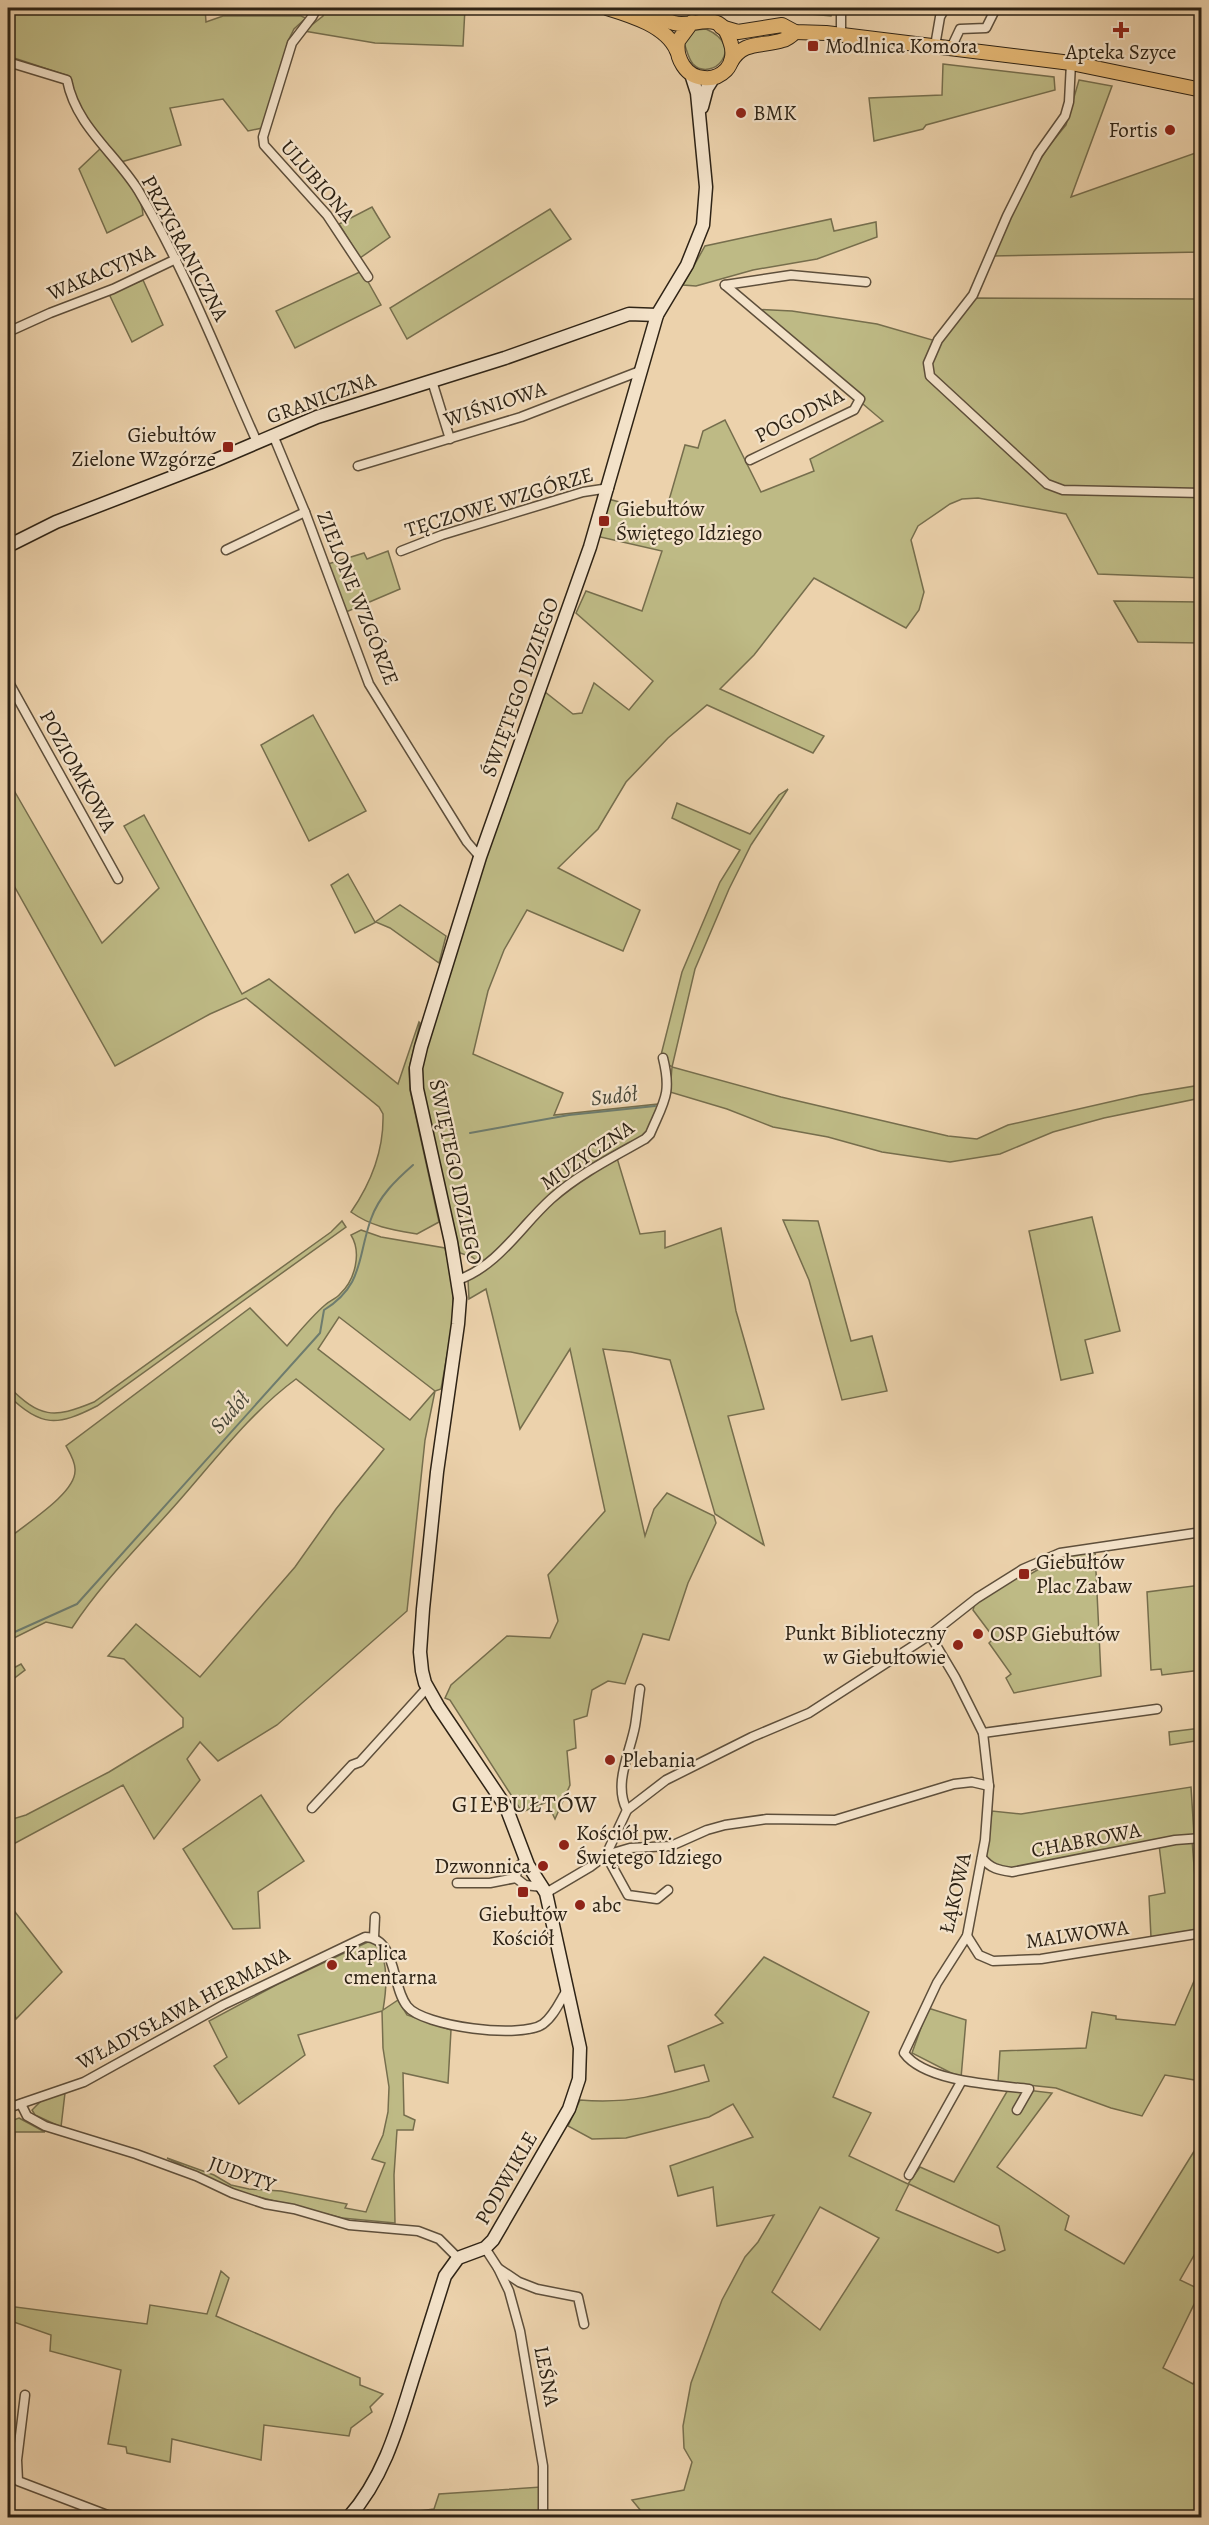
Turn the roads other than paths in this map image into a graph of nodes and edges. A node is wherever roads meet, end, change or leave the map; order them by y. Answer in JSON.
{"nodes":[{"id":1,"x":317,"y":8,"type":"edge"},
{"id":2,"x":606,"y":8,"type":"edge"},
{"id":3,"x":640,"y":8,"type":"edge"},
{"id":4,"x":841,"y":8,"type":"edge"},
{"id":5,"x":945,"y":8,"type":"edge"},
{"id":6,"x":996,"y":8,"type":"edge"},
{"id":7,"x":692,"y":22,"type":"junction"},
{"id":8,"x":721,"y":27,"type":"junction"},
{"id":9,"x":795,"y":33,"type":"junction"},
{"id":10,"x":842,"y":35,"type":"junction"},
{"id":11,"x":935,"y":46,"type":"junction"},
{"id":12,"x":951,"y":48,"type":"junction"},
{"id":13,"x":677,"y":51,"type":"junction"},
{"id":14,"x":8,"y":62,"type":"edge"},
{"id":15,"x":1071,"y":63,"type":"junction"},
{"id":16,"x":730,"y":64,"type":"junction"},
{"id":17,"x":691,"y":74,"type":"junction"},
{"id":18,"x":714,"y":77,"type":"junction"},
{"id":19,"x":1202,"y":90,"type":"edge"},
{"id":20,"x":699,"y":117,"type":"junction"},
{"id":21,"x":176,"y":259,"type":"junction"},
{"id":22,"x":368,"y":277,"type":"dead end"},
{"id":23,"x":866,"y":282,"type":"dead end"},
{"id":24,"x":657,"y":315,"type":"junction"},
{"id":25,"x":8,"y":332,"type":"edge"},
{"id":26,"x":640,"y":371,"type":"junction"},
{"id":27,"x":432,"y":381,"type":"junction"},
{"id":28,"x":273,"y":435,"type":"junction"},
{"id":29,"x":450,"y":439,"type":"junction"},
{"id":30,"x":257,"y":442,"type":"junction"},
{"id":31,"x":750,"y":459,"type":"dead end"},
{"id":32,"x":358,"y":466,"type":"dead end"},
{"id":33,"x":609,"y":488,"type":"junction"},
{"id":34,"x":1202,"y":493,"type":"edge"},
{"id":35,"x":305,"y":512,"type":"junction"},
{"id":36,"x":8,"y":546,"type":"edge"},
{"id":37,"x":225,"y":550,"type":"dead end"},
{"id":38,"x":401,"y":551,"type":"dead end"},
{"id":39,"x":8,"y":681,"type":"edge"},
{"id":40,"x":480,"y":857,"type":"junction"},
{"id":41,"x":117,"y":879,"type":"dead end"},
{"id":42,"x":663,"y":1058,"type":"dead end"},
{"id":43,"x":458,"y":1280,"type":"junction"},
{"id":44,"x":1202,"y":1532,"type":"edge"},
{"id":45,"x":930,"y":1635,"type":"junction"},
{"id":46,"x":427,"y":1688,"type":"junction"},
{"id":47,"x":640,"y":1689,"type":"dead end"},
{"id":48,"x":1157,"y":1709,"type":"dead end"},
{"id":49,"x":983,"y":1733,"type":"junction"},
{"id":50,"x":989,"y":1786,"type":"junction"},
{"id":51,"x":312,"y":1808,"type":"dead end"},
{"id":52,"x":627,"y":1810,"type":"junction"},
{"id":53,"x":1202,"y":1838,"type":"edge"},
{"id":54,"x":606,"y":1855,"type":"junction"},
{"id":55,"x":982,"y":1858,"type":"junction"},
{"id":56,"x":526,"y":1859,"type":"junction"},
{"id":57,"x":516,"y":1878,"type":"junction"},
{"id":58,"x":457,"y":1883,"type":"dead end"},
{"id":59,"x":544,"y":1890,"type":"junction"},
{"id":60,"x":668,"y":1890,"type":"dead end"},
{"id":61,"x":375,"y":1917,"type":"dead end"},
{"id":62,"x":1202,"y":1933,"type":"edge"},
{"id":63,"x":967,"y":1936,"type":"junction"},
{"id":64,"x":374,"y":1937,"type":"junction"},
{"id":65,"x":567,"y":1990,"type":"junction"},
{"id":66,"x":961,"y":2082,"type":"junction"},
{"id":67,"x":21,"y":2104,"type":"junction"},
{"id":68,"x":8,"y":2108,"type":"edge"},
{"id":69,"x":1017,"y":2110,"type":"dead end"},
{"id":70,"x":909,"y":2175,"type":"dead end"},
{"id":71,"x":485,"y":2248,"type":"junction"},
{"id":72,"x":458,"y":2258,"type":"junction"},
{"id":73,"x":498,"y":2268,"type":"junction"},
{"id":74,"x":584,"y":2324,"type":"dead end"},
{"id":75,"x":25,"y":2395,"type":"dead end"},
{"id":76,"x":115,"y":2517,"type":"edge"},
{"id":77,"x":348,"y":2517,"type":"edge"},
{"id":78,"x":543,"y":2517,"type":"edge"}],
"edges":[{"from":1,"to":22,"type":"street","name":"ULUBIONA"},
{"from":2,"to":13,"type":"main road"},
{"from":3,"to":7,"type":"main road"},
{"from":4,"to":10,"type":"street"},
{"from":5,"to":11,"type":"street"},
{"from":6,"to":12,"type":"street"},
{"from":7,"to":8,"type":"main road"},
{"from":7,"to":13,"type":"main road"},
{"from":8,"to":9,"type":"main road"},
{"from":8,"to":16,"type":"main road"},
{"from":9,"to":10,"type":"main road"},
{"from":9,"to":16,"type":"main road"},
{"from":10,"to":11,"type":"main road"},
{"from":11,"to":12,"type":"main road"},
{"from":12,"to":15,"type":"main road"},
{"from":13,"to":17,"type":"main road"},
{"from":14,"to":21,"type":"street","name":"PRZYGRANICZNA"},
{"from":15,"to":19,"type":"main road"},
{"from":15,"to":34,"type":"street"},
{"from":16,"to":18,"type":"main road"},
{"from":17,"to":18,"type":"main road"},
{"from":17,"to":20,"type":"street","name":"ŚWIĘTEGO IDZIEGO"},
{"from":18,"to":20,"type":"street"},
{"from":20,"to":24,"type":"street","name":"ŚWIĘTEGO IDZIEGO"},
{"from":21,"to":25,"type":"street","name":"WAKACYJNA"},
{"from":21,"to":30,"type":"street","name":"PRZYGRANICZNA"},
{"from":23,"to":31,"type":"street","name":"POGODNA"},
{"from":24,"to":26,"type":"street","name":"ŚWIĘTEGO IDZIEGO"},
{"from":24,"to":27,"type":"street","name":"GRANICZNA"},
{"from":26,"to":29,"type":"street","name":"WIŚNIOWA"},
{"from":26,"to":33,"type":"street","name":"ŚWIĘTEGO IDZIEGO"},
{"from":27,"to":28,"type":"street","name":"GRANICZNA"},
{"from":27,"to":29,"type":"street"},
{"from":28,"to":30,"type":"street","name":"GRANICZNA"},
{"from":28,"to":35,"type":"street","name":"ZIELONE WZGÓRZE"},
{"from":29,"to":32,"type":"street","name":"WIŚNIOWA"},
{"from":30,"to":36,"type":"street","name":"GRANICZNA"},
{"from":33,"to":38,"type":"street","name":"TĘCZOWE WZGÓRZE"},
{"from":33,"to":40,"type":"street","name":"ŚWIĘTEGO IDZIEGO"},
{"from":35,"to":37,"type":"street"},
{"from":35,"to":40,"type":"street","name":"ZIELONE WZGÓRZE"},
{"from":39,"to":41,"type":"street","name":"POZIOMKOWA"},
{"from":40,"to":43,"type":"street","name":"ŚWIĘTEGO IDZIEGO"},
{"from":42,"to":43,"type":"street","name":"MUZYCZNA"},
{"from":43,"to":46,"type":"street","name":"ŚWIĘTEGO IDZIEGO"},
{"from":44,"to":45,"type":"street"},
{"from":45,"to":49,"type":"street","name":"ŁĄKOWA"},
{"from":45,"to":52,"type":"street"},
{"from":46,"to":51,"type":"street"},
{"from":46,"to":56,"type":"street","name":"ŚWIĘTEGO IDZIEGO"},
{"from":47,"to":52,"type":"street"},
{"from":48,"to":49,"type":"street"},
{"from":49,"to":50,"type":"street","name":"ŁĄKOWA"},
{"from":50,"to":54,"type":"street"},
{"from":50,"to":55,"type":"street","name":"ŁĄKOWA"},
{"from":52,"to":54,"type":"street"},
{"from":53,"to":55,"type":"street","name":"CHABROWA"},
{"from":54,"to":59,"type":"street"},
{"from":54,"to":60,"type":"street"},
{"from":55,"to":63,"type":"street","name":"ŁĄKOWA"},
{"from":56,"to":57,"type":"street"},
{"from":56,"to":59,"type":"street","name":"ŚWIĘTEGO IDZIEGO"},
{"from":57,"to":58,"type":"street"},
{"from":57,"to":59,"type":"street"},
{"from":59,"to":65,"type":"street","name":"PODWIKLE"},
{"from":61,"to":64,"type":"street"},
{"from":62,"to":63,"type":"street","name":"MALWOWA"},
{"from":63,"to":66,"type":"street","name":"ŁĄKOWA"},
{"from":64,"to":65,"type":"street"},
{"from":64,"to":67,"type":"street","name":"WŁADYSŁAWA HERMANA"},
{"from":65,"to":71,"type":"street","name":"PODWIKLE"},
{"from":66,"to":69,"type":"street","name":"ŁĄKOWA"},
{"from":66,"to":70,"type":"street"},
{"from":67,"to":68,"type":"street","name":"WŁADYSŁAWA HERMANA"},
{"from":67,"to":72,"type":"street","name":"JUDYTY"},
{"from":71,"to":72,"type":"street","name":"PODWIKLE"},
{"from":71,"to":73,"type":"street","name":"LEŚNA"},
{"from":72,"to":77,"type":"street"},
{"from":73,"to":74,"type":"street"},
{"from":73,"to":78,"type":"street","name":"LEŚNA"},
{"from":75,"to":76,"type":"street"}]}
